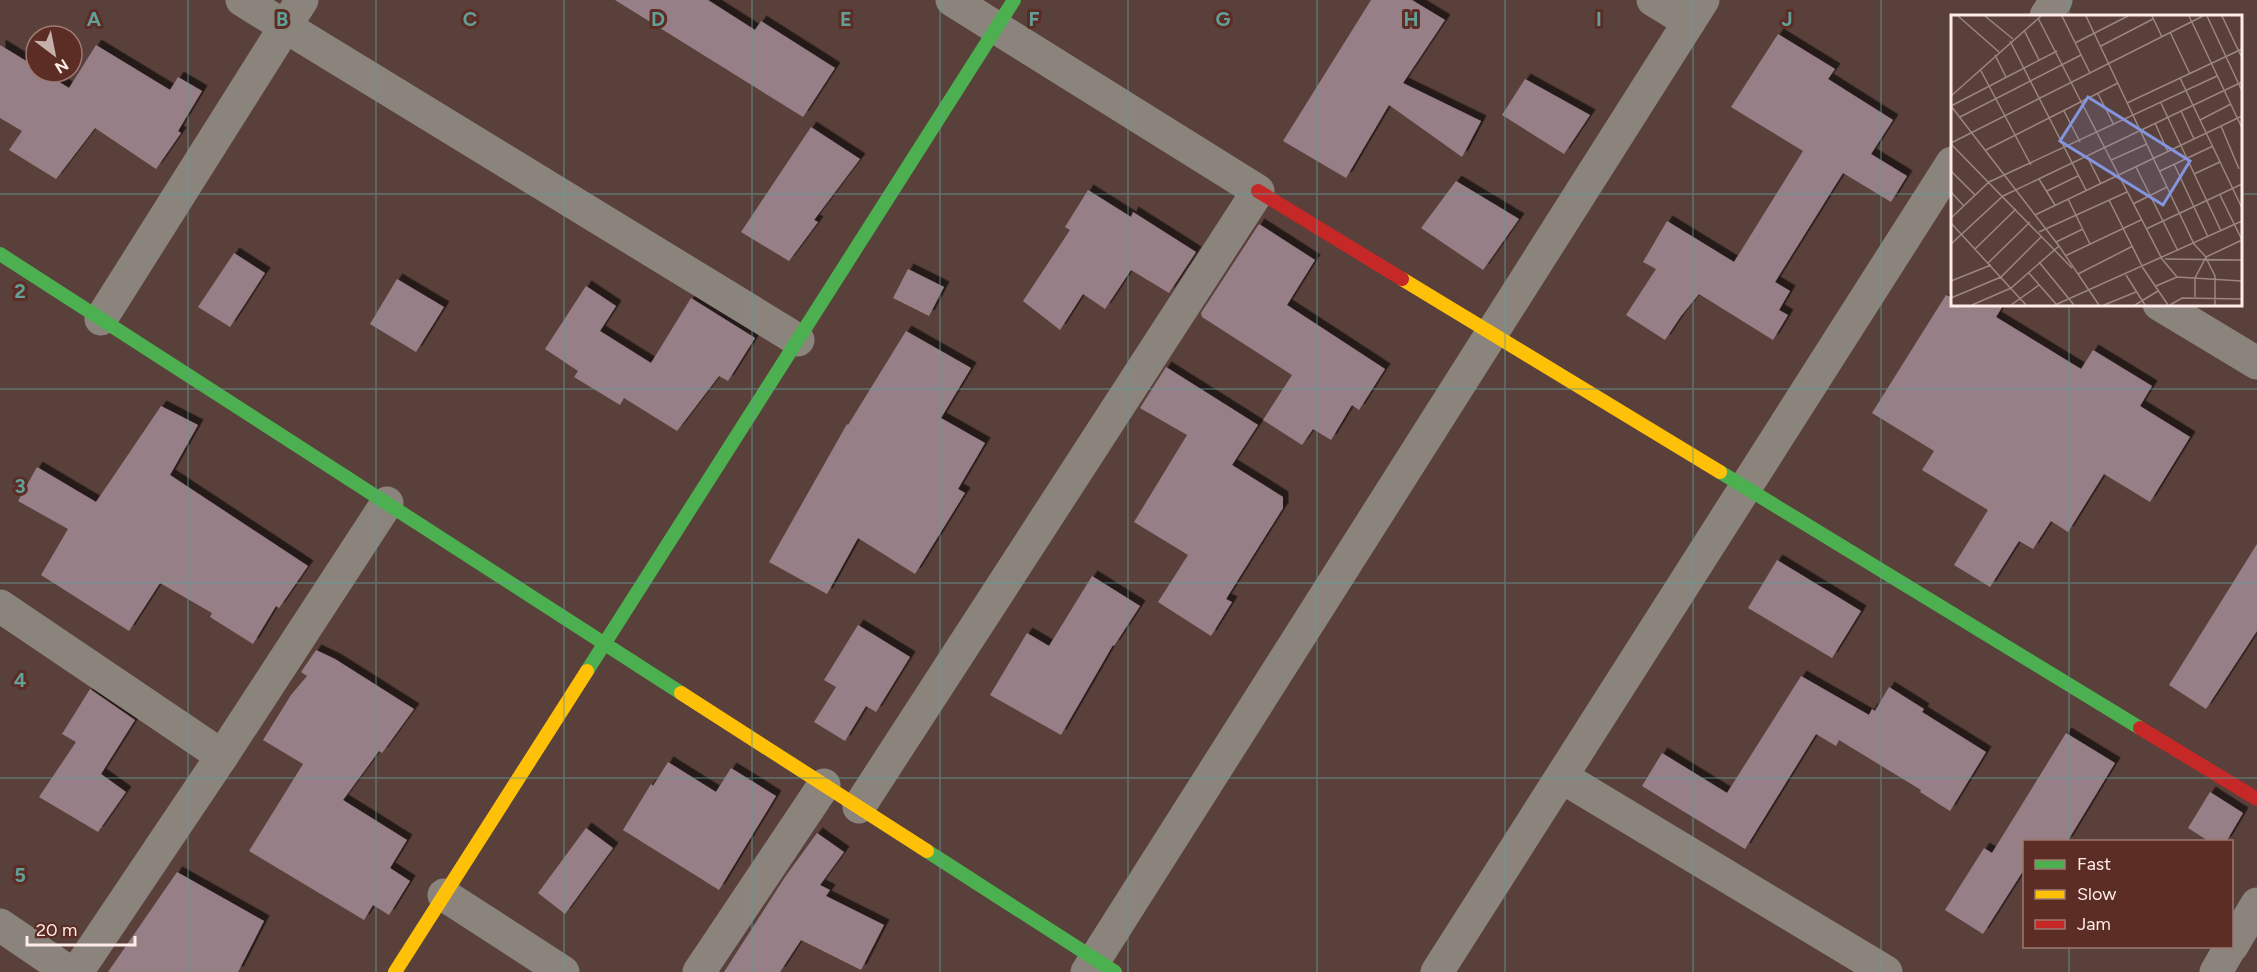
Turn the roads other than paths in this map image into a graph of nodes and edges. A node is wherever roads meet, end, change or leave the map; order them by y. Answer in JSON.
{"nodes":[{"id":1,"x":242,"y":0,"type":"edge"},
{"id":2,"x":952,"y":0,"type":"edge"},
{"id":3,"x":1653,"y":0,"type":"edge"},
{"id":4,"x":2056,"y":0,"type":"edge"},
{"id":5,"x":1696,"y":11,"type":"edge"},
{"id":6,"x":294,"y":13,"type":"edge"},
{"id":7,"x":1006,"y":13,"type":"edge"},
{"id":8,"x":2047,"y":15,"type":"edge"},
{"id":9,"x":1950,"y":173,"type":"edge"},
{"id":10,"x":1258,"y":191,"type":"junction"},
{"id":11,"x":0,"y":254,"type":"edge"},
{"id":12,"x":2162,"y":306,"type":"edge"},
{"id":13,"x":101,"y":319,"type":"junction"},
{"id":14,"x":1492,"y":333,"type":"junction"},
{"id":15,"x":798,"y":340,"type":"junction"},
{"id":16,"x":2257,"y":363,"type":"edge"},
{"id":17,"x":1746,"y":488,"type":"junction"},
{"id":18,"x":387,"y":503,"type":"junction"},
{"id":19,"x":0,"y":606,"type":"edge"},
{"id":20,"x":605,"y":644,"type":"junction"},
{"id":21,"x":222,"y":756,"type":"junction"},
{"id":22,"x":1562,"y":777,"type":"junction"},
{"id":23,"x":824,"y":785,"type":"junction"},
{"id":24,"x":2257,"y":799,"type":"edge"},
{"id":25,"x":859,"y":807,"type":"junction"},
{"id":26,"x":444,"y":895,"type":"junction"},
{"id":27,"x":2257,"y":904,"type":"edge"},
{"id":28,"x":0,"y":925,"type":"edge"},
{"id":29,"x":2233,"y":943,"type":"edge"},
{"id":30,"x":2230,"y":948,"type":"edge"},
{"id":31,"x":1099,"y":968,"type":"edge"},
{"id":32,"x":69,"y":972,"type":"edge"},
{"id":33,"x":77,"y":972,"type":"edge"},
{"id":34,"x":395,"y":972,"type":"edge"},
{"id":35,"x":563,"y":972,"type":"edge"},
{"id":36,"x":699,"y":972,"type":"edge"},
{"id":37,"x":1437,"y":972,"type":"edge"},
{"id":38,"x":1886,"y":972,"type":"edge"},
{"id":39,"x":2216,"y":972,"type":"edge"}],
"edges":[{"from":1,"to":6,"type":"street"},
{"from":2,"to":7,"type":"street"},
{"from":3,"to":5,"type":"street"},
{"from":4,"to":8,"type":"street"},
{"from":5,"to":14,"type":"street"},
{"from":6,"to":13,"type":"street"},
{"from":6,"to":15,"type":"street"},
{"from":7,"to":10,"type":"street"},
{"from":7,"to":15,"type":"street"},
{"from":9,"to":17,"type":"street"},
{"from":10,"to":14,"type":"street"},
{"from":10,"to":25,"type":"street"},
{"from":11,"to":13,"type":"street"},
{"from":12,"to":16,"type":"street"},
{"from":13,"to":18,"type":"street"},
{"from":14,"to":17,"type":"street"},
{"from":14,"to":31,"type":"street"},
{"from":15,"to":20,"type":"street"},
{"from":17,"to":22,"type":"street"},
{"from":17,"to":24,"type":"street"},
{"from":18,"to":20,"type":"street"},
{"from":18,"to":21,"type":"street"},
{"from":19,"to":21,"type":"street"},
{"from":20,"to":23,"type":"street"},
{"from":20,"to":26,"type":"street"},
{"from":21,"to":33,"type":"street"},
{"from":22,"to":37,"type":"street"},
{"from":22,"to":38,"type":"street"},
{"from":23,"to":25,"type":"street"},
{"from":23,"to":36,"type":"street"},
{"from":25,"to":31,"type":"street"},
{"from":26,"to":34,"type":"street"},
{"from":26,"to":35,"type":"street"},
{"from":27,"to":29,"type":"street"},
{"from":28,"to":32,"type":"street"},
{"from":30,"to":39,"type":"street"}]}
